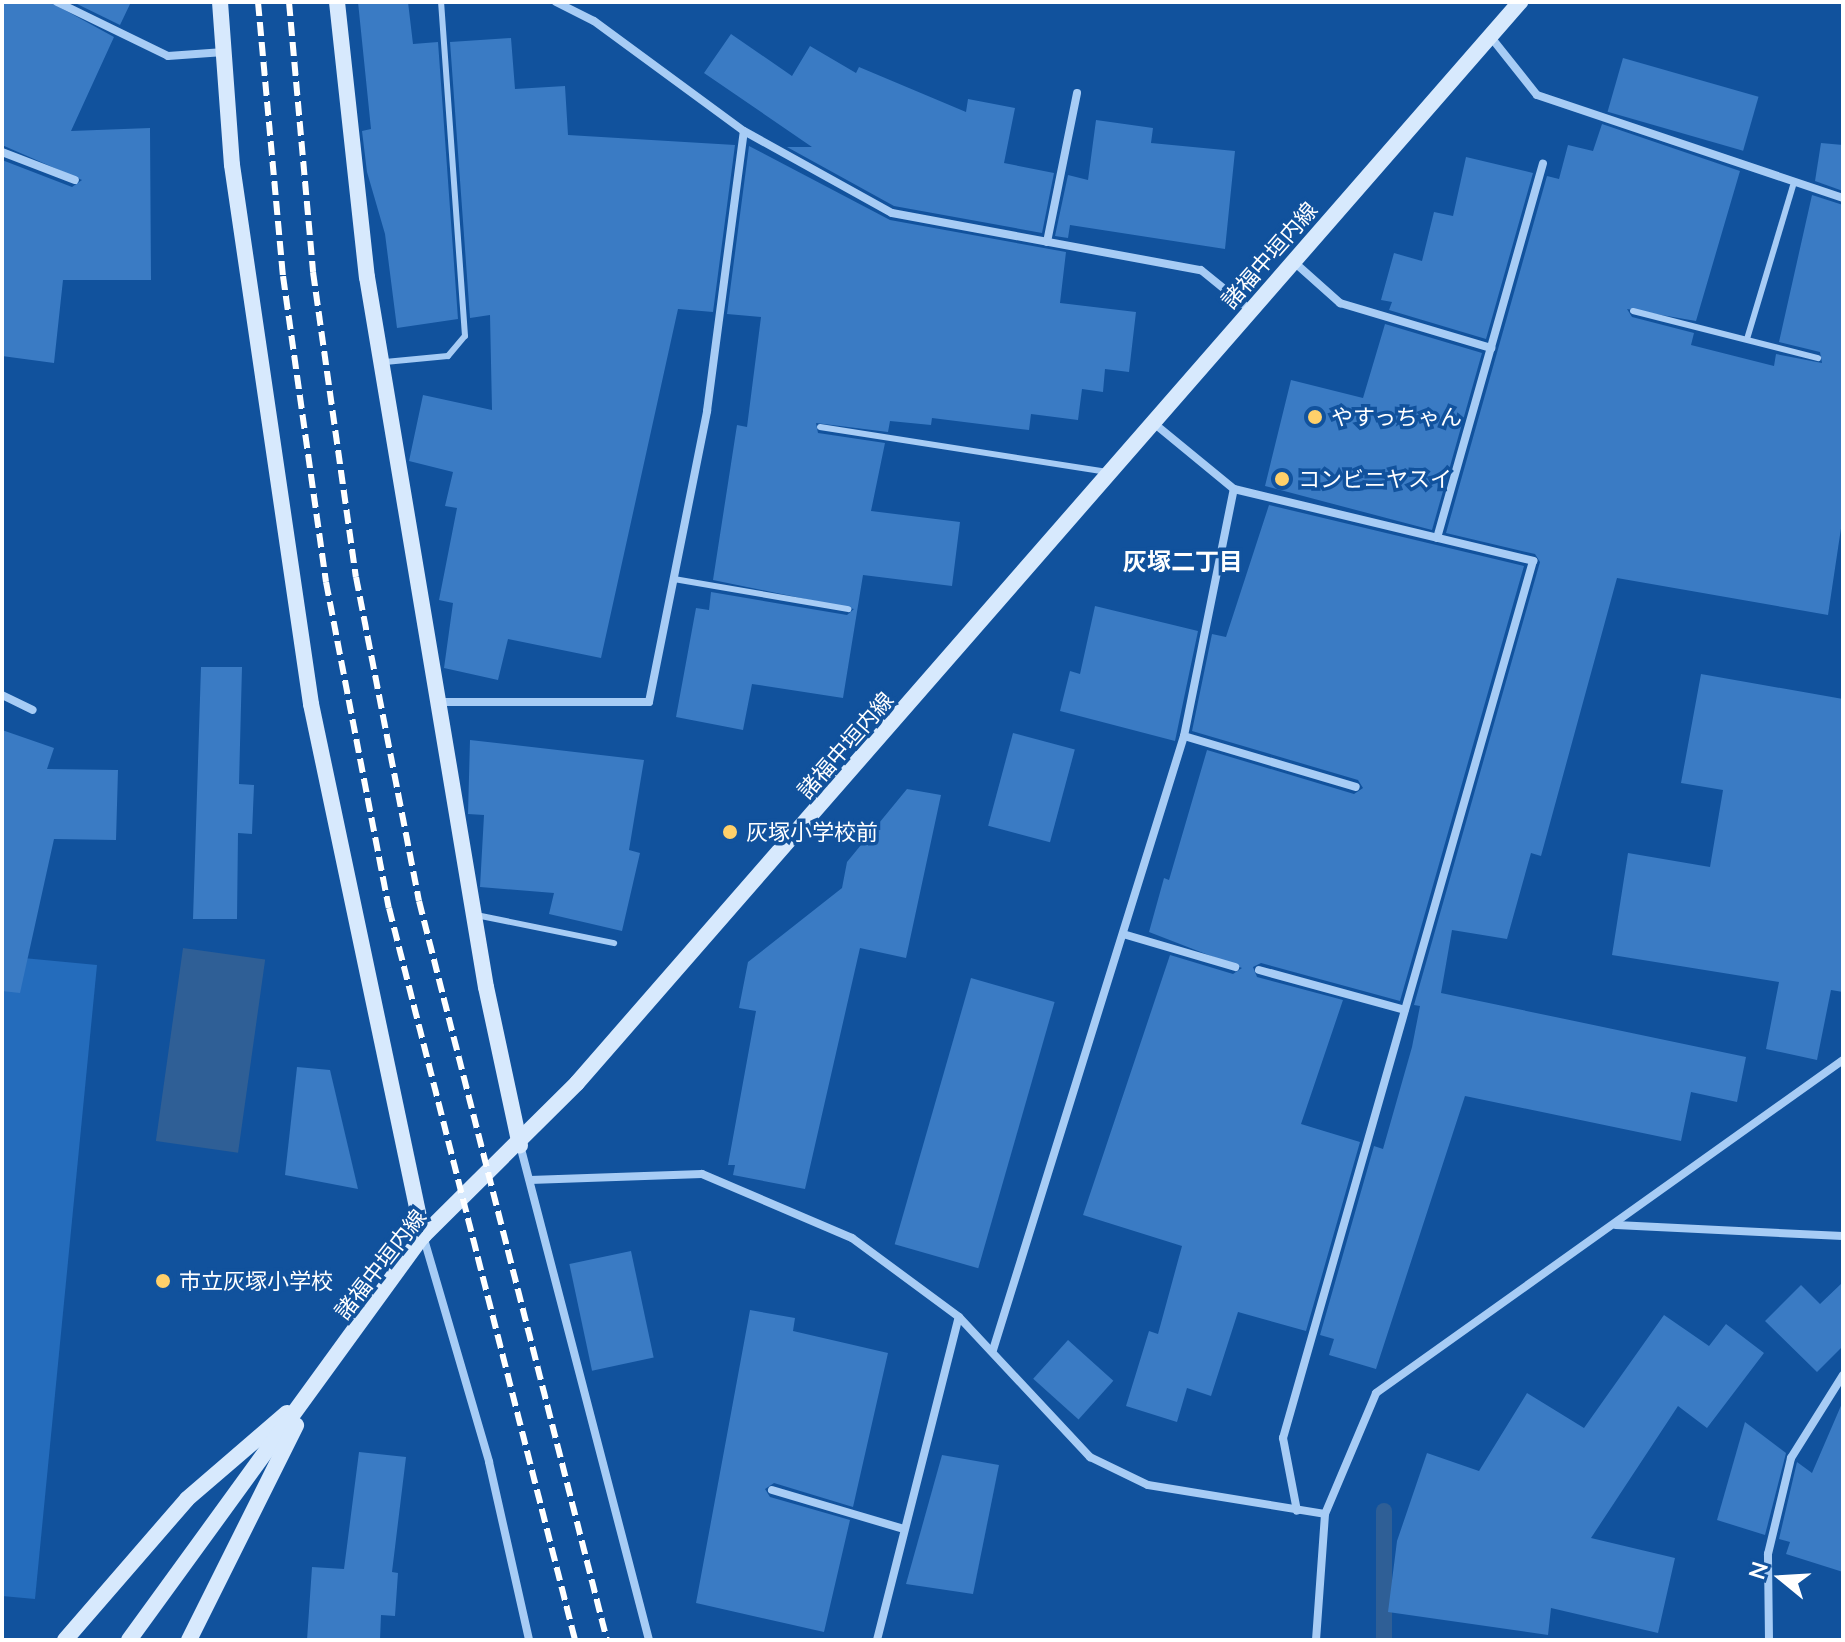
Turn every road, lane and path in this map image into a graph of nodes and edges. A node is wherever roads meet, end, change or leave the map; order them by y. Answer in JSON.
{"nodes":[{"id":1,"x":57,"y":2,"type":"edge"},
{"id":2,"x":220,"y":2,"type":"edge"},
{"id":3,"x":337,"y":2,"type":"edge"},
{"id":4,"x":441,"y":2,"type":"edge"},
{"id":5,"x":556,"y":2,"type":"edge"},
{"id":6,"x":1520,"y":2,"type":"edge"},
{"id":7,"x":1490,"y":36,"type":"junction"},
{"id":8,"x":224,"y":52,"type":"junction"},
{"id":9,"x":1077,"y":93,"type":"dead end"},
{"id":10,"x":744,"y":131,"type":"junction"},
{"id":11,"x":2,"y":152,"type":"edge"},
{"id":12,"x":1543,"y":164,"type":"dead end"},
{"id":13,"x":75,"y":180,"type":"dead end"},
{"id":14,"x":1794,"y":182,"type":"junction"},
{"id":15,"x":1843,"y":198,"type":"edge"},
{"id":16,"x":1047,"y":242,"type":"junction"},
{"id":17,"x":1293,"y":260,"type":"junction"},
{"id":18,"x":1249,"y":309,"type":"junction"},
{"id":19,"x":1633,"y":311,"type":"dead end"},
{"id":20,"x":1747,"y":339,"type":"junction"},
{"id":21,"x":1491,"y":348,"type":"junction"},
{"id":22,"x":1818,"y":358,"type":"dead end"},
{"id":23,"x":381,"y":363,"type":"junction"},
{"id":24,"x":1156,"y":425,"type":"junction"},
{"id":25,"x":820,"y":427,"type":"dead end"},
{"id":26,"x":1113,"y":473,"type":"junction"},
{"id":27,"x":1234,"y":489,"type":"junction"},
{"id":28,"x":1437,"y":538,"type":"junction"},
{"id":29,"x":674,"y":579,"type":"junction"},
{"id":30,"x":848,"y":609,"type":"dead end"},
{"id":31,"x":2,"y":695,"type":"edge"},
{"id":32,"x":438,"y":702,"type":"junction"},
{"id":33,"x":33,"y":710,"type":"dead end"},
{"id":34,"x":1184,"y":736,"type":"junction"},
{"id":35,"x":1356,"y":787,"type":"dead end"},
{"id":36,"x":474,"y":915,"type":"junction"},
{"id":37,"x":1123,"y":934,"type":"junction"},
{"id":38,"x":614,"y":943,"type":"dead end"},
{"id":39,"x":1235,"y":967,"type":"dead end"},
{"id":40,"x":1259,"y":970,"type":"dead end"},
{"id":41,"x":1405,"y":1010,"type":"junction"},
{"id":42,"x":1843,"y":1060,"type":"edge"},
{"id":43,"x":520,"y":1145,"type":"junction"},
{"id":44,"x":530,"y":1180,"type":"junction"},
{"id":45,"x":1615,"y":1225,"type":"junction"},
{"id":46,"x":423,"y":1236,"type":"junction"},
{"id":47,"x":1843,"y":1236,"type":"edge"},
{"id":48,"x":959,"y":1317,"type":"junction"},
{"id":49,"x":993,"y":1350,"type":"junction"},
{"id":50,"x":1843,"y":1375,"type":"edge"},
{"id":51,"x":312,"y":1391,"type":"junction"},
{"id":52,"x":772,"y":1490,"type":"dead end"},
{"id":53,"x":1297,"y":1511,"type":"junction"},
{"id":54,"x":1325,"y":1514,"type":"junction"},
{"id":55,"x":904,"y":1529,"type":"junction"},
{"id":56,"x":65,"y":1640,"type":"edge"},
{"id":57,"x":129,"y":1640,"type":"edge"},
{"id":58,"x":189,"y":1640,"type":"edge"},
{"id":59,"x":529,"y":1640,"type":"edge"},
{"id":60,"x":649,"y":1640,"type":"edge"},
{"id":61,"x":877,"y":1640,"type":"edge"},
{"id":62,"x":1316,"y":1640,"type":"edge"},
{"id":63,"x":1769,"y":1640,"type":"edge"}],
"edges":[{"from":1,"to":8,"type":"street"},
{"from":2,"to":8,"type":"street"},
{"from":3,"to":23,"type":"street"},
{"from":4,"to":23,"type":"lane"},
{"from":5,"to":10,"type":"street"},
{"from":6,"to":7,"type":"street","name":"諸福中垣内線"},
{"from":7,"to":14,"type":"street"},
{"from":7,"to":17,"type":"street","name":"諸福中垣内線"},
{"from":8,"to":46,"type":"street"},
{"from":9,"to":16,"type":"street"},
{"from":10,"to":16,"type":"street"},
{"from":10,"to":29,"type":"street"},
{"from":11,"to":13,"type":"street"},
{"from":12,"to":21,"type":"street"},
{"from":14,"to":15,"type":"street"},
{"from":14,"to":20,"type":"lane"},
{"from":16,"to":18,"type":"street"},
{"from":17,"to":18,"type":"street","name":"諸福中垣内線"},
{"from":17,"to":21,"type":"street"},
{"from":18,"to":24,"type":"street","name":"諸福中垣内線"},
{"from":19,"to":20,"type":"lane"},
{"from":20,"to":22,"type":"lane"},
{"from":21,"to":28,"type":"street"},
{"from":23,"to":32,"type":"street"},
{"from":24,"to":26,"type":"street","name":"諸福中垣内線"},
{"from":24,"to":27,"type":"street"},
{"from":25,"to":26,"type":"lane"},
{"from":26,"to":43,"type":"street","name":"諸福中垣内線"},
{"from":27,"to":28,"type":"street"},
{"from":27,"to":34,"type":"street"},
{"from":28,"to":41,"type":"street"},
{"from":29,"to":30,"type":"lane"},
{"from":29,"to":32,"type":"street"},
{"from":31,"to":33,"type":"street"},
{"from":32,"to":36,"type":"street"},
{"from":34,"to":35,"type":"street"},
{"from":34,"to":37,"type":"street"},
{"from":36,"to":38,"type":"lane"},
{"from":36,"to":43,"type":"street"},
{"from":37,"to":39,"type":"street"},
{"from":37,"to":49,"type":"street"},
{"from":40,"to":41,"type":"street"},
{"from":41,"to":53,"type":"street"},
{"from":42,"to":45,"type":"street"},
{"from":43,"to":44,"type":"street"},
{"from":43,"to":46,"type":"street","name":"諸福中垣内線"},
{"from":44,"to":48,"type":"street"},
{"from":44,"to":60,"type":"street"},
{"from":45,"to":47,"type":"street"},
{"from":45,"to":54,"type":"street"},
{"from":46,"to":51,"type":"street","name":"諸福中垣内線"},
{"from":46,"to":59,"type":"street"},
{"from":48,"to":49,"type":"street"},
{"from":48,"to":55,"type":"street"},
{"from":49,"to":53,"type":"street"},
{"from":50,"to":63,"type":"street"},
{"from":51,"to":56,"type":"street"},
{"from":51,"to":57,"type":"street","name":"諸福中垣内線"},
{"from":51,"to":58,"type":"street"},
{"from":52,"to":55,"type":"street"},
{"from":53,"to":54,"type":"street"},
{"from":54,"to":62,"type":"street"},
{"from":55,"to":61,"type":"street"}]}
